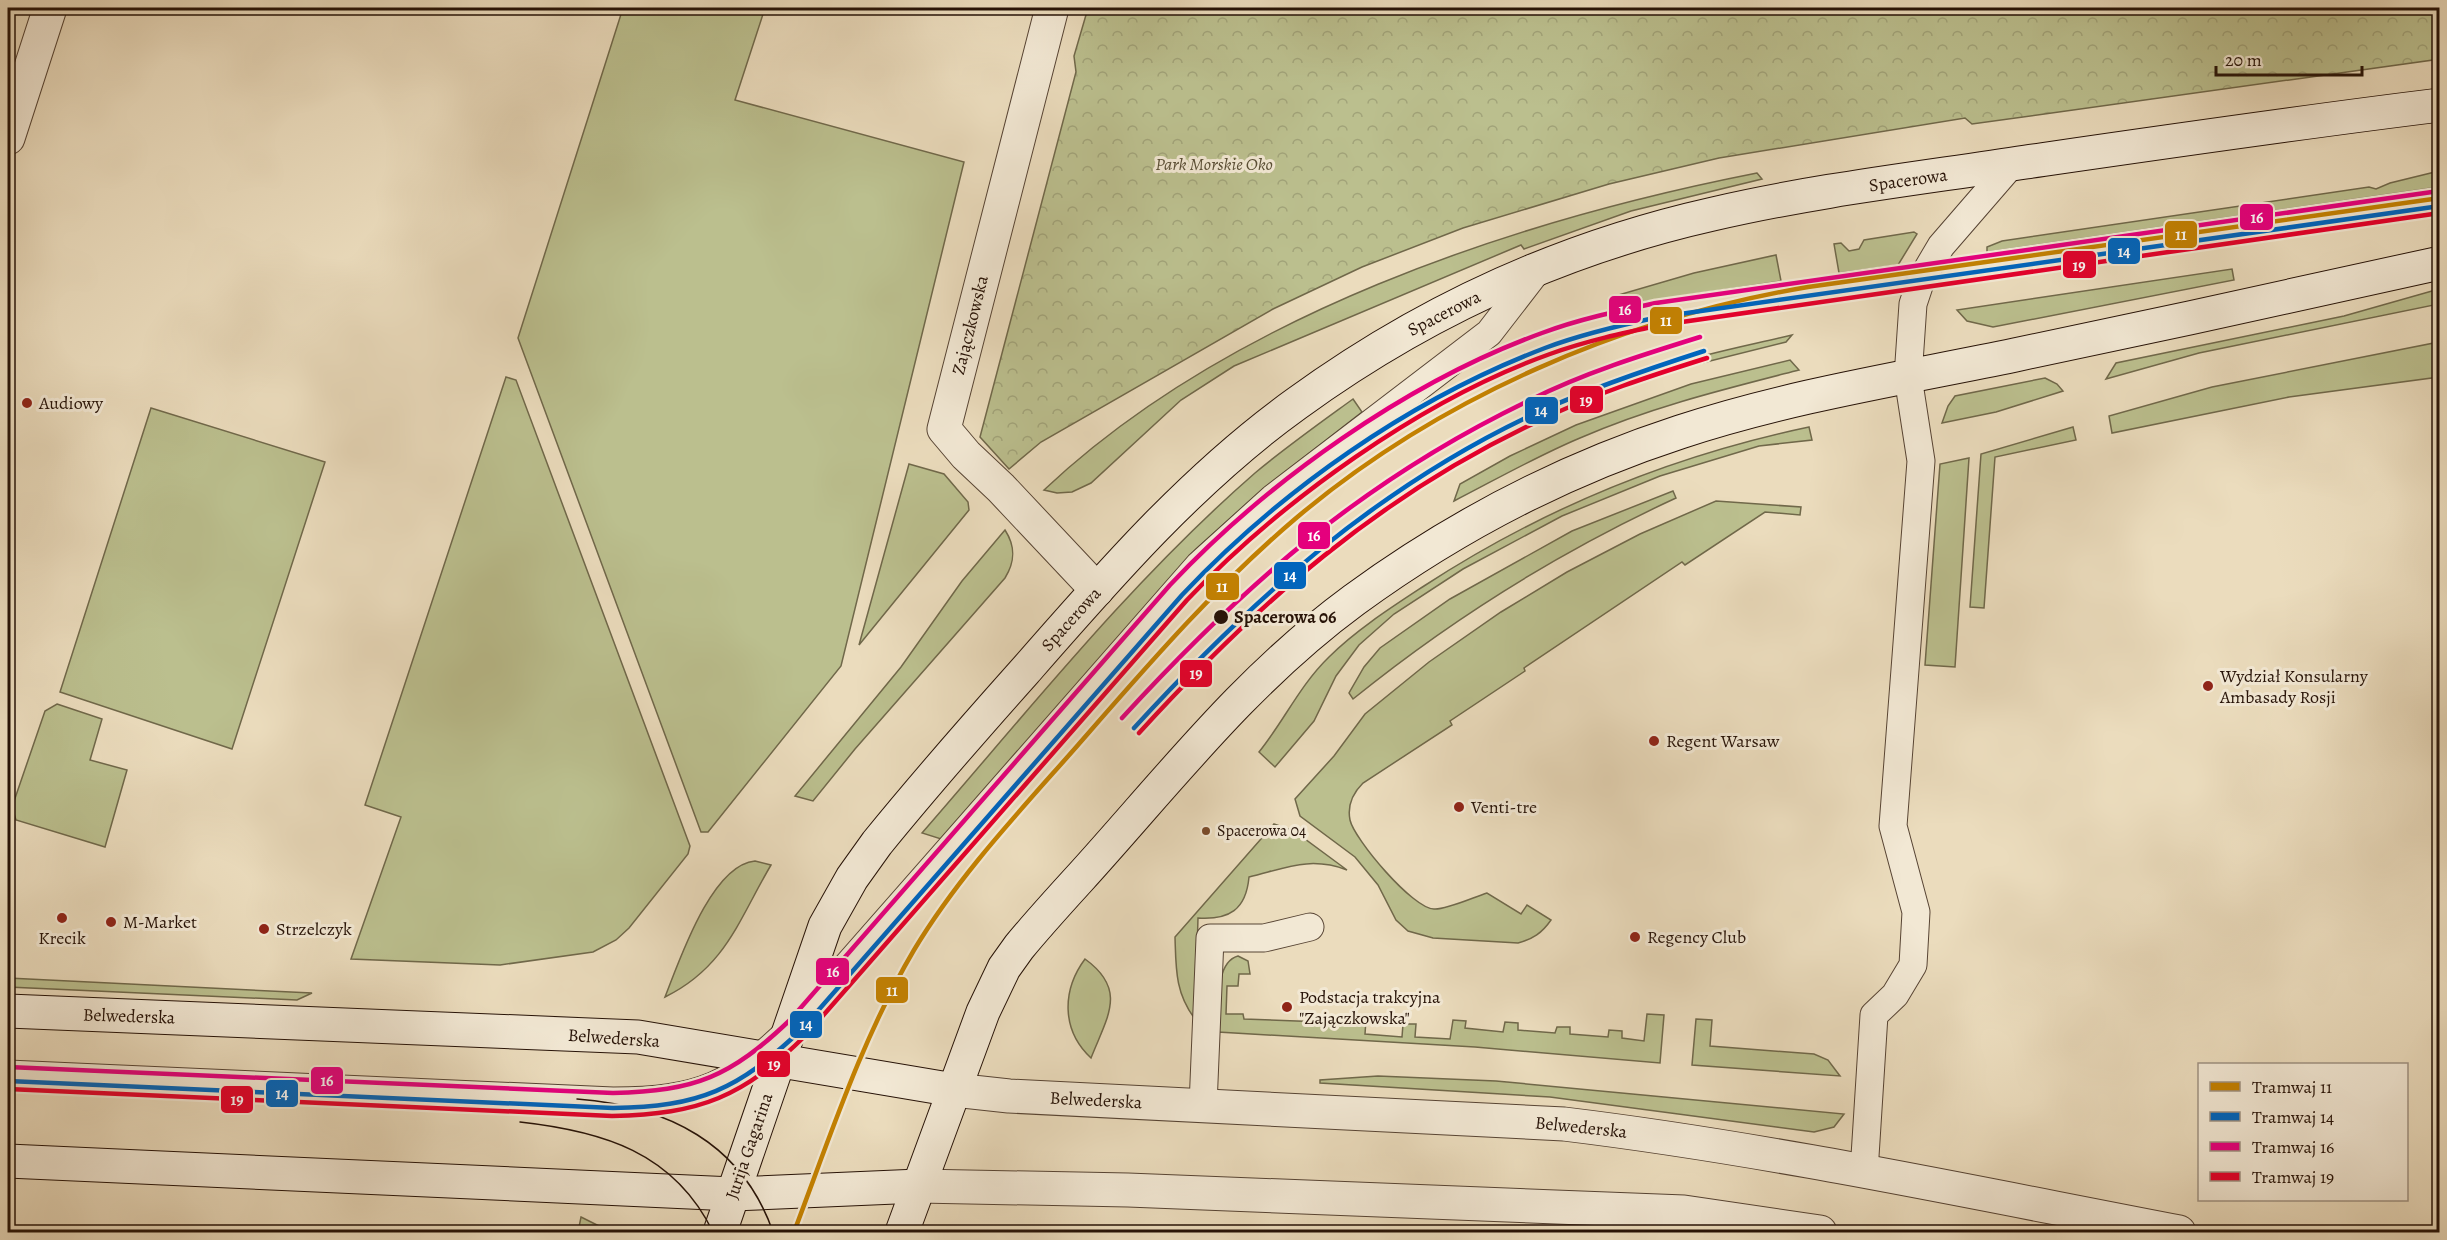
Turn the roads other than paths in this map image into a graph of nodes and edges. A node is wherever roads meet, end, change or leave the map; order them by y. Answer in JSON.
{"nodes":[{"id":1,"x":50,"y":8,"type":"edge"},
{"id":2,"x":1052,"y":8,"type":"edge"},
{"id":3,"x":2439,"y":105,"type":"edge"},
{"id":4,"x":8,"y":138,"type":"edge"},
{"id":5,"x":2012,"y":164,"type":"junction"},
{"id":6,"x":2439,"y":262,"type":"edge"},
{"id":7,"x":1540,"y":267,"type":"junction"},
{"id":8,"x":1908,"y":377,"type":"junction"},
{"id":9,"x":1096,"y":590,"type":"junction"},
{"id":10,"x":1310,"y":927,"type":"dead end"},
{"id":11,"x":8,"y":1011,"type":"edge"},
{"id":12,"x":776,"y":1050,"type":"junction"},
{"id":13,"x":8,"y":1074,"type":"edge"},
{"id":14,"x":954,"y":1090,"type":"junction"},
{"id":15,"x":1203,"y":1106,"type":"junction"},
{"id":16,"x":8,"y":1161,"type":"edge"},
{"id":17,"x":1864,"y":1172,"type":"junction"},
{"id":18,"x":919,"y":1186,"type":"junction"},
{"id":19,"x":733,"y":1194,"type":"junction"},
{"id":20,"x":720,"y":1233,"type":"edge"},
{"id":21,"x":902,"y":1233,"type":"edge"},
{"id":22,"x":1820,"y":1233,"type":"edge"},
{"id":23,"x":2179,"y":1233,"type":"edge"}],
"edges":[{"from":1,"to":4,"type":"main road"},
{"from":2,"to":9,"type":"main road","name":"Zajączkowska"},
{"from":3,"to":5,"type":"main road","name":"Spacerowa"},
{"from":5,"to":7,"type":"main road","name":"Spacerowa"},
{"from":5,"to":8,"type":"lane"},
{"from":6,"to":8,"type":"main road"},
{"from":7,"to":9,"type":"main road","name":"Spacerowa"},
{"from":7,"to":12,"type":"lane"},
{"from":8,"to":14,"type":"main road"},
{"from":8,"to":17,"type":"lane"},
{"from":9,"to":12,"type":"main road","name":"Spacerowa"},
{"from":10,"to":15,"type":"lane"},
{"from":11,"to":12,"type":"main road","name":"Belwederska"},
{"from":12,"to":13,"type":"lane"},
{"from":12,"to":14,"type":"main road","name":"Belwederska"},
{"from":12,"to":19,"type":"main road","name":"Jurija Gagarina"},
{"from":14,"to":15,"type":"main road","name":"Belwederska"},
{"from":14,"to":18,"type":"main road"},
{"from":15,"to":17,"type":"main road","name":"Belwederska"},
{"from":16,"to":19,"type":"main road"},
{"from":17,"to":23,"type":"main road","name":"Belwederska"},
{"from":18,"to":19,"type":"main road"},
{"from":18,"to":21,"type":"main road"},
{"from":18,"to":22,"type":"main road"},
{"from":19,"to":20,"type":"main road","name":"Jurija Gagarina"}]}
